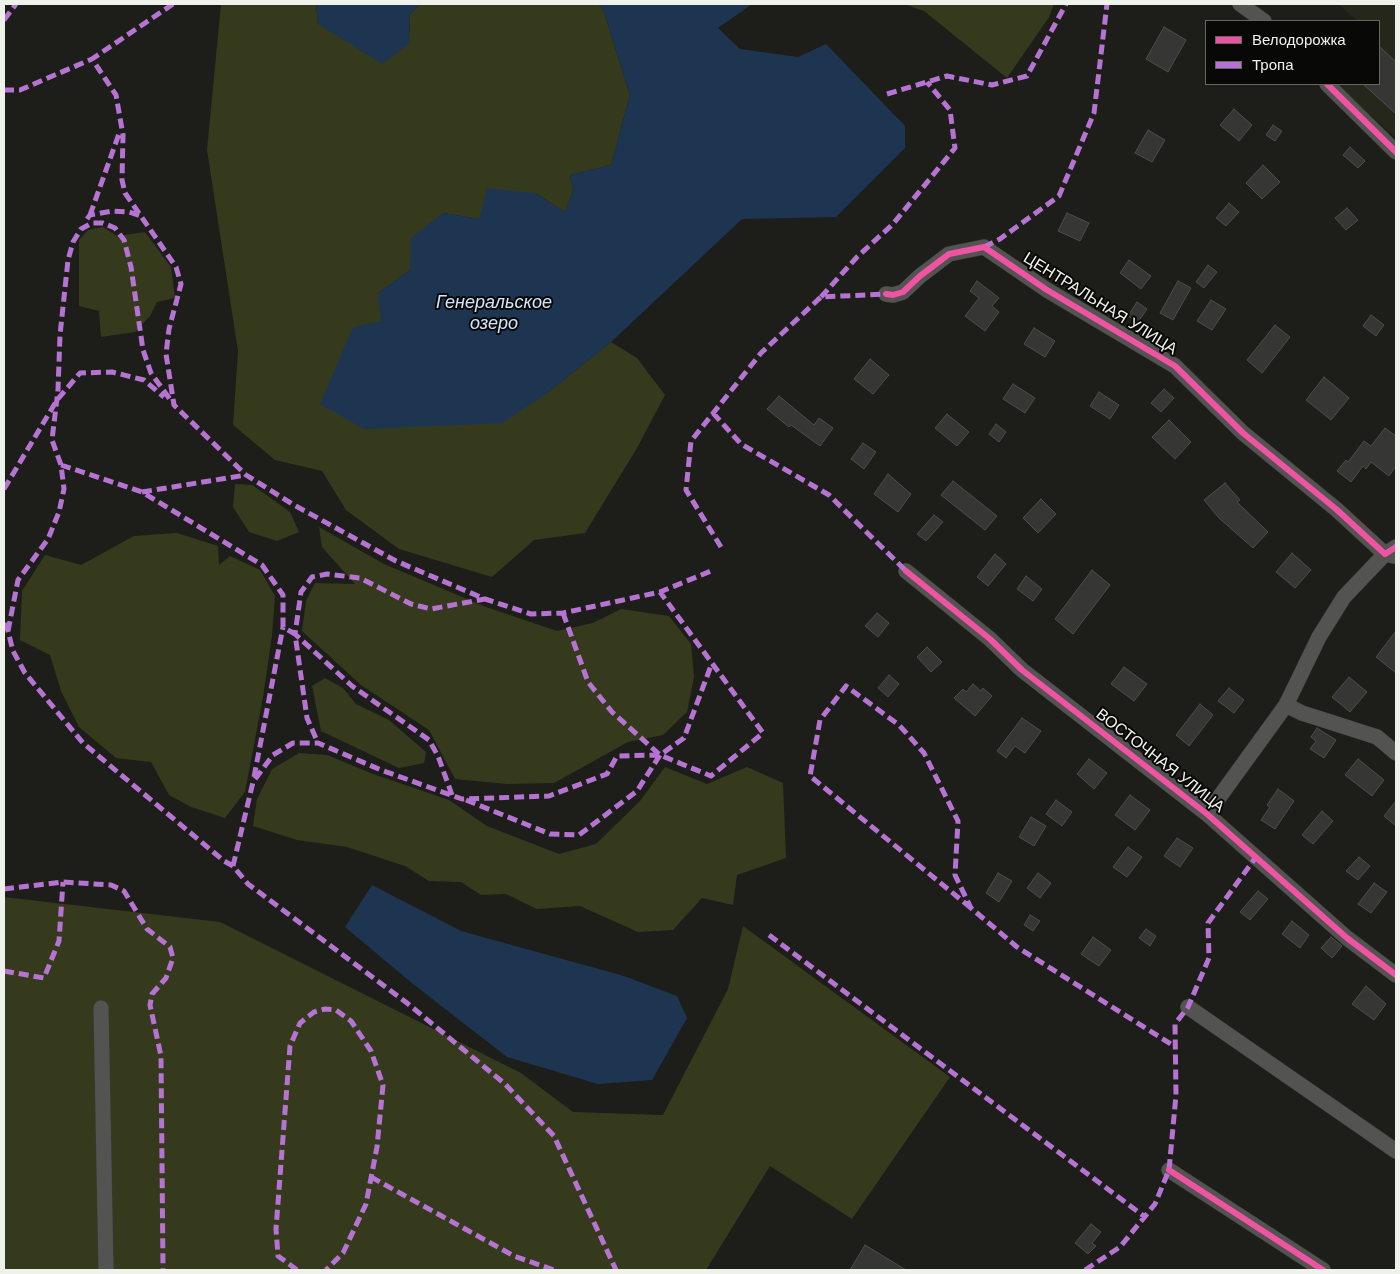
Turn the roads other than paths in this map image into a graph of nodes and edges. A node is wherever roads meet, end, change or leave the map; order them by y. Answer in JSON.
{"nodes":[{"id":1,"x":1240,"y":4,"type":"edge"},
{"id":2,"x":1258,"y":14,"type":"edge"},
{"id":3,"x":1328,"y":85,"type":"edge"},
{"id":4,"x":1396,"y":152,"type":"edge"},
{"id":5,"x":886,"y":294,"type":"dead end"},
{"id":6,"x":1392,"y":553,"type":"edge"},
{"id":7,"x":906,"y":571,"type":"dead end"},
{"id":8,"x":1286,"y":705,"type":"junction"},
{"id":9,"x":1396,"y":753,"type":"edge"},
{"id":10,"x":1207,"y":814,"type":"junction"},
{"id":11,"x":1396,"y":975,"type":"edge"},
{"id":12,"x":1188,"y":1007,"type":"dead end"},
{"id":13,"x":101,"y":1008,"type":"dead end"},
{"id":14,"x":1396,"y":1151,"type":"edge"},
{"id":15,"x":1169,"y":1170,"type":"dead end"},
{"id":16,"x":106,"y":1270,"type":"edge"},
{"id":17,"x":1322,"y":1270,"type":"edge"}],
"edges":[{"from":1,"to":2,"type":"street"},
{"from":3,"to":4,"type":"street"},
{"from":5,"to":6,"type":"street","name":"ЦЕНТРАЛЬНАЯ УЛИЦА"},
{"from":6,"to":8,"type":"street"},
{"from":7,"to":10,"type":"street","name":"ВОСТОЧНАЯ УЛИЦА"},
{"from":8,"to":9,"type":"street"},
{"from":8,"to":10,"type":"street"},
{"from":10,"to":11,"type":"street","name":"ВОСТОЧНАЯ УЛИЦА"},
{"from":12,"to":14,"type":"street"},
{"from":13,"to":16,"type":"street"},
{"from":15,"to":17,"type":"street"}]}
